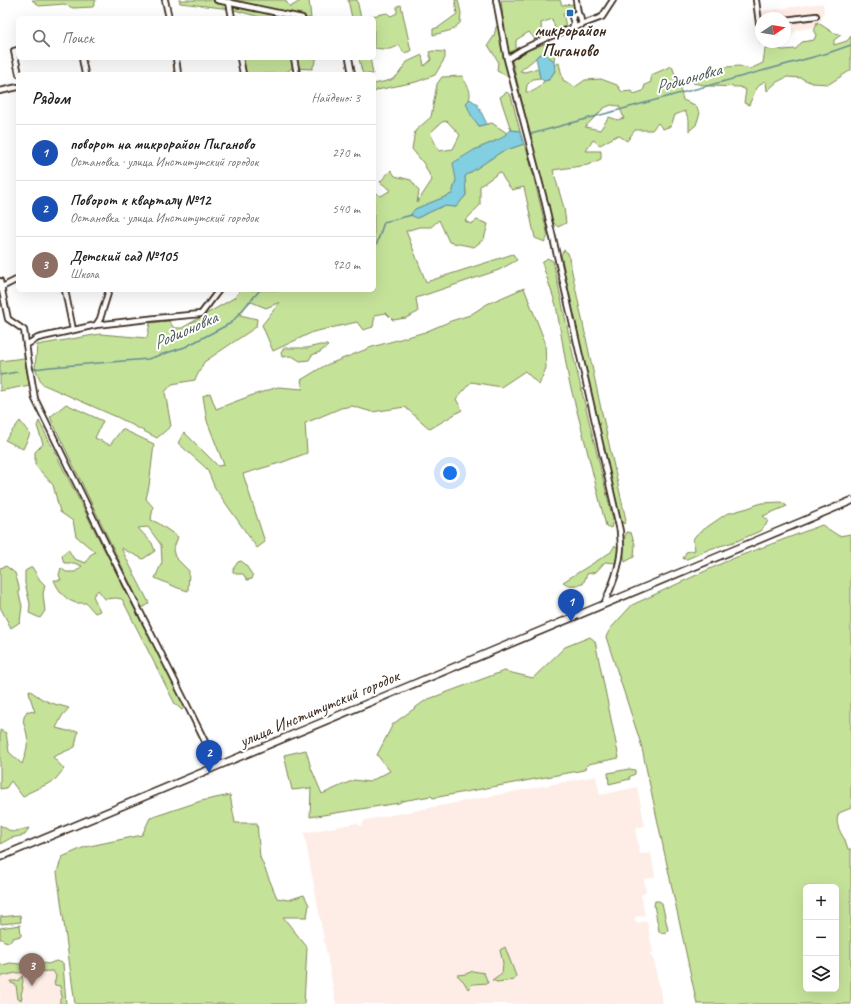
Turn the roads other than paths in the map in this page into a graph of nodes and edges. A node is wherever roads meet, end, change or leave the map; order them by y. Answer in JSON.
{"nodes":[{"id":1,"x":165,"y":0,"type":"edge"},
{"id":2,"x":217,"y":0,"type":"edge"},
{"id":3,"x":496,"y":0,"type":"edge"},
{"id":4,"x":576,"y":0,"type":"edge"},
{"id":5,"x":614,"y":0,"type":"edge"},
{"id":6,"x":756,"y":0,"type":"edge"},
{"id":7,"x":229,"y":2,"type":"junction"},
{"id":8,"x":758,"y":12,"type":"edge"},
{"id":9,"x":578,"y":14,"type":"junction"},
{"id":10,"x":168,"y":16,"type":"edge"},
{"id":11,"x":232,"y":16,"type":"edge"},
{"id":12,"x":286,"y":16,"type":"edge"},
{"id":13,"x":816,"y":16,"type":"dead end"},
{"id":14,"x":791,"y":19,"type":"edge"},
{"id":15,"x":582,"y":25,"type":"junction"},
{"id":16,"x":572,"y":28,"type":"junction"},
{"id":17,"x":16,"y":50,"type":"edge"},
{"id":18,"x":507,"y":59,"type":"junction"},
{"id":19,"x":82,"y":60,"type":"edge"},
{"id":20,"x":176,"y":60,"type":"edge"},
{"id":21,"x":240,"y":60,"type":"edge"},
{"id":22,"x":294,"y":60,"type":"edge"},
{"id":23,"x":349,"y":60,"type":"edge"},
{"id":24,"x":19,"y":72,"type":"edge"},
{"id":25,"x":85,"y":72,"type":"edge"},
{"id":26,"x":178,"y":72,"type":"edge"},
{"id":27,"x":243,"y":72,"type":"edge"},
{"id":28,"x":297,"y":72,"type":"edge"},
{"id":29,"x":352,"y":72,"type":"edge"},
{"id":30,"x":16,"y":87,"type":"edge"},
{"id":31,"x":0,"y":91,"type":"edge"},
{"id":32,"x":16,"y":280,"type":"edge"},
{"id":33,"x":0,"y":281,"type":"edge"},
{"id":34,"x":1,"y":287,"type":"edge"},
{"id":35,"x":65,"y":292,"type":"edge"},
{"id":36,"x":109,"y":292,"type":"edge"},
{"id":37,"x":218,"y":292,"type":"edge"},
{"id":38,"x":96,"y":325,"type":"junction"},
{"id":39,"x":73,"y":330,"type":"junction"},
{"id":40,"x":26,"y":344,"type":"junction"},
{"id":41,"x":851,"y":501,"type":"edge"},
{"id":42,"x":604,"y":604,"type":"junction"},
{"id":43,"x":217,"y":766,"type":"junction"},
{"id":44,"x":0,"y":857,"type":"edge"}],
"edges":[{"from":1,"to":10,"type":"street"},
{"from":2,"to":7,"type":"street"},
{"from":3,"to":18,"type":"street"},
{"from":4,"to":9,"type":"street"},
{"from":5,"to":15,"type":"street"},
{"from":6,"to":8,"type":"street"},
{"from":7,"to":11,"type":"street"},
{"from":7,"to":12,"type":"street"},
{"from":9,"to":15,"type":"street"},
{"from":9,"to":16,"type":"street"},
{"from":13,"to":14,"type":"street"},
{"from":15,"to":16,"type":"street"},
{"from":16,"to":18,"type":"street"},
{"from":17,"to":24,"type":"street"},
{"from":18,"to":42,"type":"street"},
{"from":19,"to":25,"type":"street"},
{"from":20,"to":26,"type":"street"},
{"from":21,"to":27,"type":"street"},
{"from":22,"to":28,"type":"street"},
{"from":23,"to":29,"type":"street"},
{"from":30,"to":31,"type":"street"},
{"from":32,"to":34,"type":"street"},
{"from":33,"to":34,"type":"street"},
{"from":34,"to":40,"type":"street"},
{"from":35,"to":39,"type":"street"},
{"from":36,"to":38,"type":"street"},
{"from":37,"to":38,"type":"street"},
{"from":38,"to":39,"type":"street"},
{"from":39,"to":40,"type":"street"},
{"from":40,"to":43,"type":"street"},
{"from":41,"to":42,"type":"street","name":"улица Институтский городок"},
{"from":42,"to":43,"type":"street","name":"улица Институтский городок"},
{"from":43,"to":44,"type":"street","name":"улица Институтский городок"}]}
